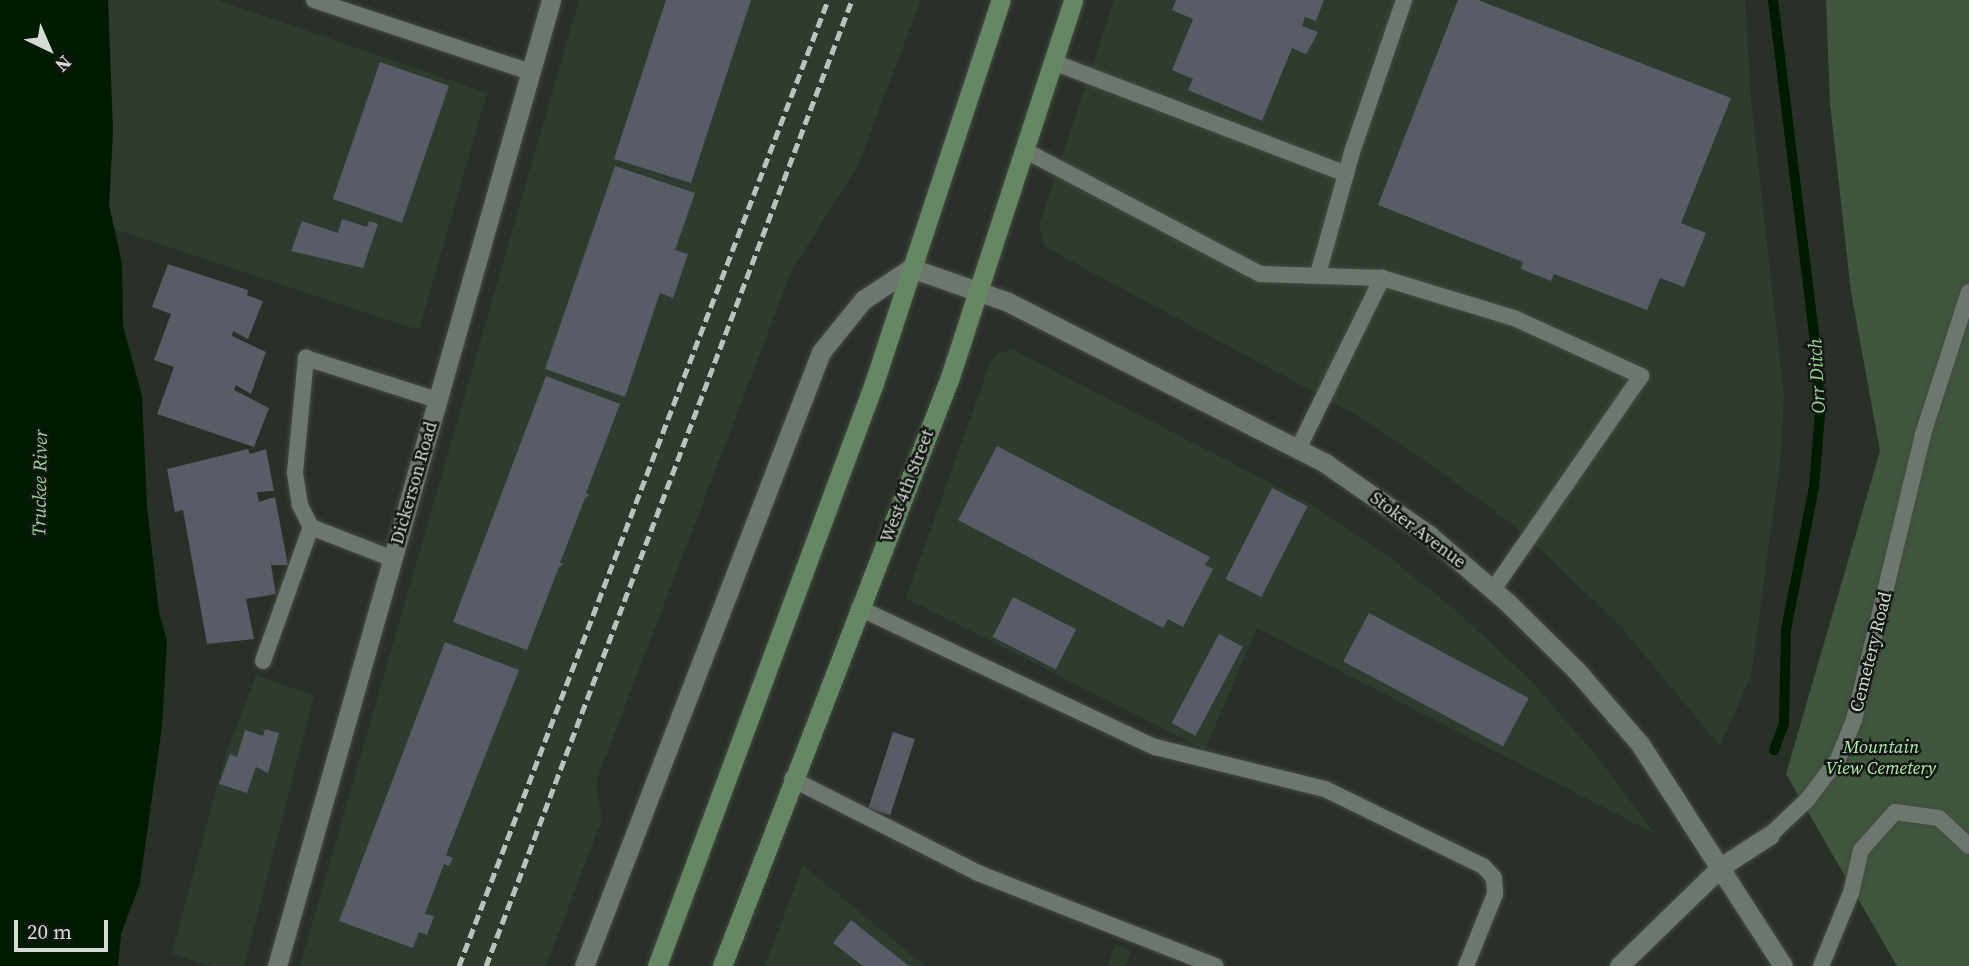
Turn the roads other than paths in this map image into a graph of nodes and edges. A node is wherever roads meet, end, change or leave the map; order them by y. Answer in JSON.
{"nodes":[{"id":1,"x":314,"y":0,"type":"edge"},
{"id":2,"x":551,"y":0,"type":"edge"},
{"id":3,"x":1001,"y":0,"type":"edge"},
{"id":4,"x":1073,"y":0,"type":"edge"},
{"id":5,"x":1404,"y":0,"type":"edge"},
{"id":6,"x":1053,"y":61,"type":"junction"},
{"id":7,"x":531,"y":72,"type":"junction"},
{"id":8,"x":1024,"y":150,"type":"junction"},
{"id":9,"x":1346,"y":174,"type":"junction"},
{"id":10,"x":911,"y":268,"type":"junction"},
{"id":11,"x":1318,"y":274,"type":"junction"},
{"id":12,"x":1382,"y":278,"type":"junction"},
{"id":13,"x":978,"y":290,"type":"junction"},
{"id":14,"x":1969,"y":292,"type":"edge"},
{"id":15,"x":437,"y":400,"type":"junction"},
{"id":16,"x":1298,"y":449,"type":"junction"},
{"id":17,"x":311,"y":527,"type":"junction"},
{"id":18,"x":393,"y":559,"type":"junction"},
{"id":19,"x":1493,"y":590,"type":"junction"},
{"id":20,"x":859,"y":608,"type":"junction"},
{"id":21,"x":263,"y":661,"type":"dead end"},
{"id":22,"x":792,"y":779,"type":"junction"},
{"id":23,"x":1770,"y":835,"type":"joint"},
{"id":24,"x":1969,"y":846,"type":"edge"},
{"id":25,"x":1722,"y":866,"type":"junction"},
{"id":26,"x":277,"y":966,"type":"edge"},
{"id":27,"x":584,"y":966,"type":"edge"},
{"id":28,"x":657,"y":966,"type":"edge"},
{"id":29,"x":722,"y":966,"type":"edge"},
{"id":30,"x":1215,"y":966,"type":"edge"},
{"id":31,"x":1466,"y":966,"type":"edge"},
{"id":32,"x":1619,"y":966,"type":"edge"},
{"id":33,"x":1783,"y":966,"type":"edge"},
{"id":34,"x":1821,"y":966,"type":"edge"}],
"edges":[{"from":1,"to":7,"type":"lane"},
{"from":2,"to":7,"type":"street","name":"Dickerson Road"},
{"from":3,"to":10,"type":"main road"},
{"from":4,"to":6,"type":"main road","name":"West 4th Street"},
{"from":5,"to":9,"type":"lane"},
{"from":6,"to":8,"type":"main road","name":"West 4th Street"},
{"from":6,"to":9,"type":"lane"},
{"from":7,"to":15,"type":"street","name":"Dickerson Road"},
{"from":8,"to":11,"type":"lane"},
{"from":8,"to":13,"type":"main road","name":"West 4th Street"},
{"from":9,"to":11,"type":"lane"},
{"from":10,"to":13,"type":"street","name":"Stoker Avenue"},
{"from":10,"to":27,"type":"street"},
{"from":10,"to":28,"type":"main road"},
{"from":11,"to":12,"type":"lane"},
{"from":12,"to":16,"type":"lane"},
{"from":12,"to":19,"type":"lane"},
{"from":13,"to":16,"type":"street","name":"Stoker Avenue"},
{"from":13,"to":20,"type":"main road","name":"West 4th Street"},
{"from":14,"to":23,"type":"lane","name":"Cemetery Road"},
{"from":15,"to":17,"type":"lane"},
{"from":15,"to":18,"type":"street","name":"Dickerson Road"},
{"from":16,"to":19,"type":"street","name":"Stoker Avenue"},
{"from":17,"to":18,"type":"lane"},
{"from":17,"to":21,"type":"lane"},
{"from":18,"to":26,"type":"street","name":"Dickerson Road"},
{"from":19,"to":25,"type":"street","name":"Stoker Avenue"},
{"from":20,"to":22,"type":"main road","name":"West 4th Street"},
{"from":20,"to":31,"type":"lane"},
{"from":22,"to":29,"type":"main road","name":"West 4th Street"},
{"from":22,"to":30,"type":"lane"},
{"from":23,"to":25,"type":"street","name":"Cemetery Road"},
{"from":24,"to":34,"type":"lane"},
{"from":25,"to":32,"type":"street","name":"Cemetery Road"},
{"from":25,"to":33,"type":"street","name":"Stoker Avenue"}]}
